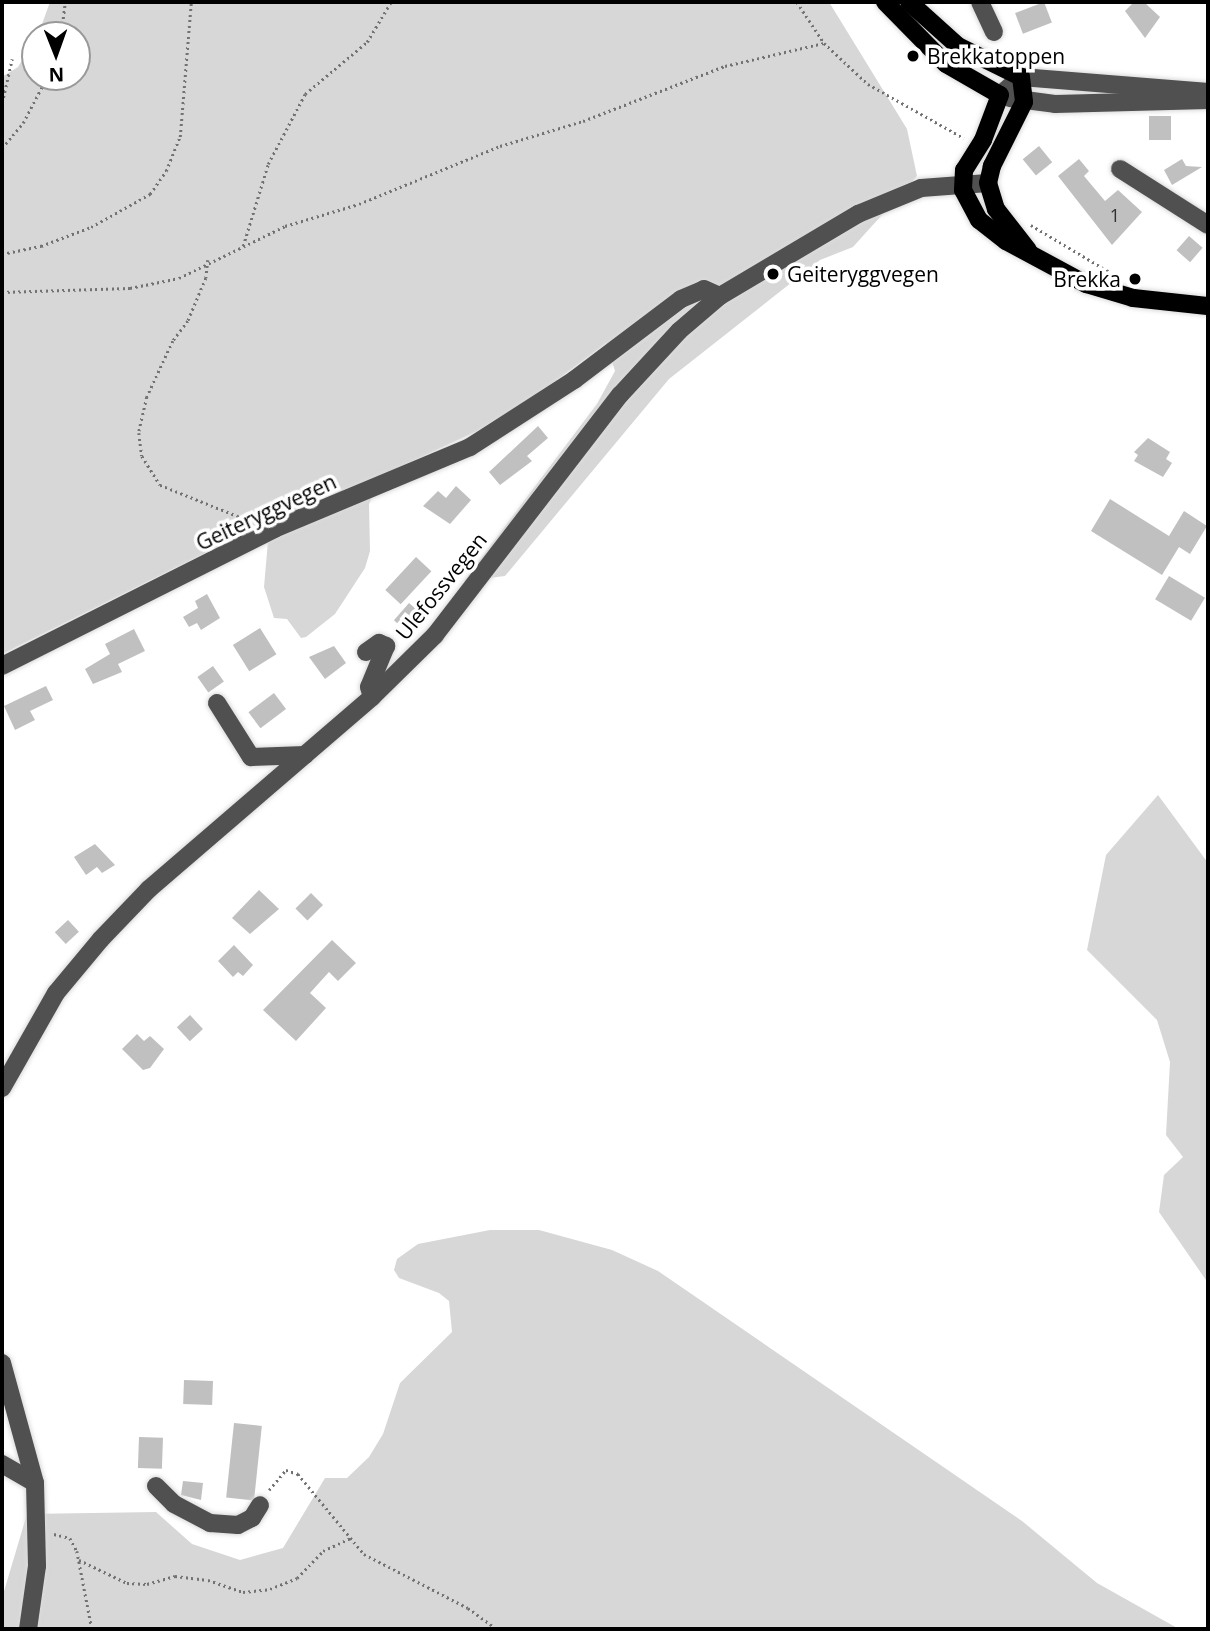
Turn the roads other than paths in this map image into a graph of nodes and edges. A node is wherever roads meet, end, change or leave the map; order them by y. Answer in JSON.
{"nodes":[{"id":1,"x":885,"y":2,"type":"edge"},
{"id":2,"x":909,"y":2,"type":"edge"},
{"id":3,"x":980,"y":2,"type":"edge"},
{"id":4,"x":994,"y":32,"type":"dead end"},
{"id":5,"x":1021,"y":77,"type":"junction"},
{"id":6,"x":1208,"y":92,"type":"edge"},
{"id":7,"x":1000,"y":95,"type":"junction"},
{"id":8,"x":1208,"y":100,"type":"edge"},
{"id":9,"x":1024,"y":102,"type":"junction"},
{"id":10,"x":1121,"y":169,"type":"dead end"},
{"id":11,"x":962,"y":182,"type":"junction"},
{"id":12,"x":988,"y":183,"type":"junction"},
{"id":13,"x":1208,"y":225,"type":"edge"},
{"id":14,"x":1030,"y":252,"type":"junction"},
{"id":15,"x":720,"y":296,"type":"junction"},
{"id":16,"x":1208,"y":306,"type":"edge"},
{"id":17,"x":366,"y":652,"type":"dead end"},
{"id":18,"x":2,"y":666,"type":"edge"},
{"id":19,"x":372,"y":696,"type":"junction"},
{"id":20,"x":216,"y":703,"type":"dead end"},
{"id":21,"x":305,"y":755,"type":"junction"},
{"id":22,"x":2,"y":1088,"type":"edge"},
{"id":23,"x":2,"y":1363,"type":"edge"},
{"id":24,"x":2,"y":1464,"type":"edge"},
{"id":25,"x":35,"y":1483,"type":"junction"},
{"id":26,"x":156,"y":1486,"type":"dead end"},
{"id":27,"x":260,"y":1505,"type":"road end"},
{"id":28,"x":28,"y":1629,"type":"edge"}],
"edges":[{"from":1,"to":7,"type":"main road"},
{"from":2,"to":5,"type":"main road"},
{"from":3,"to":4,"type":"street"},
{"from":5,"to":6,"type":"street"},
{"from":5,"to":7,"type":"street"},
{"from":5,"to":9,"type":"main road"},
{"from":7,"to":9,"type":"street"},
{"from":7,"to":11,"type":"main road"},
{"from":8,"to":9,"type":"street"},
{"from":9,"to":12,"type":"main road"},
{"from":10,"to":13,"type":"street"},
{"from":11,"to":12,"type":"street","name":"Ulefossvegen"},
{"from":11,"to":14,"type":"main road"},
{"from":11,"to":15,"type":"street","name":"Ulefossvegen"},
{"from":12,"to":14,"type":"main road"},
{"from":14,"to":16,"type":"main road"},
{"from":15,"to":18,"type":"street","name":"Geiteryggvegen"},
{"from":15,"to":19,"type":"street","name":"Ulefossvegen"},
{"from":17,"to":19,"type":"street"},
{"from":19,"to":21,"type":"street","name":"Ulefossvegen"},
{"from":20,"to":21,"type":"street"},
{"from":21,"to":22,"type":"street","name":"Ulefossvegen"},
{"from":23,"to":25,"type":"street"},
{"from":24,"to":25,"type":"street"},
{"from":25,"to":28,"type":"street"},
{"from":26,"to":27,"type":"street"}]}
